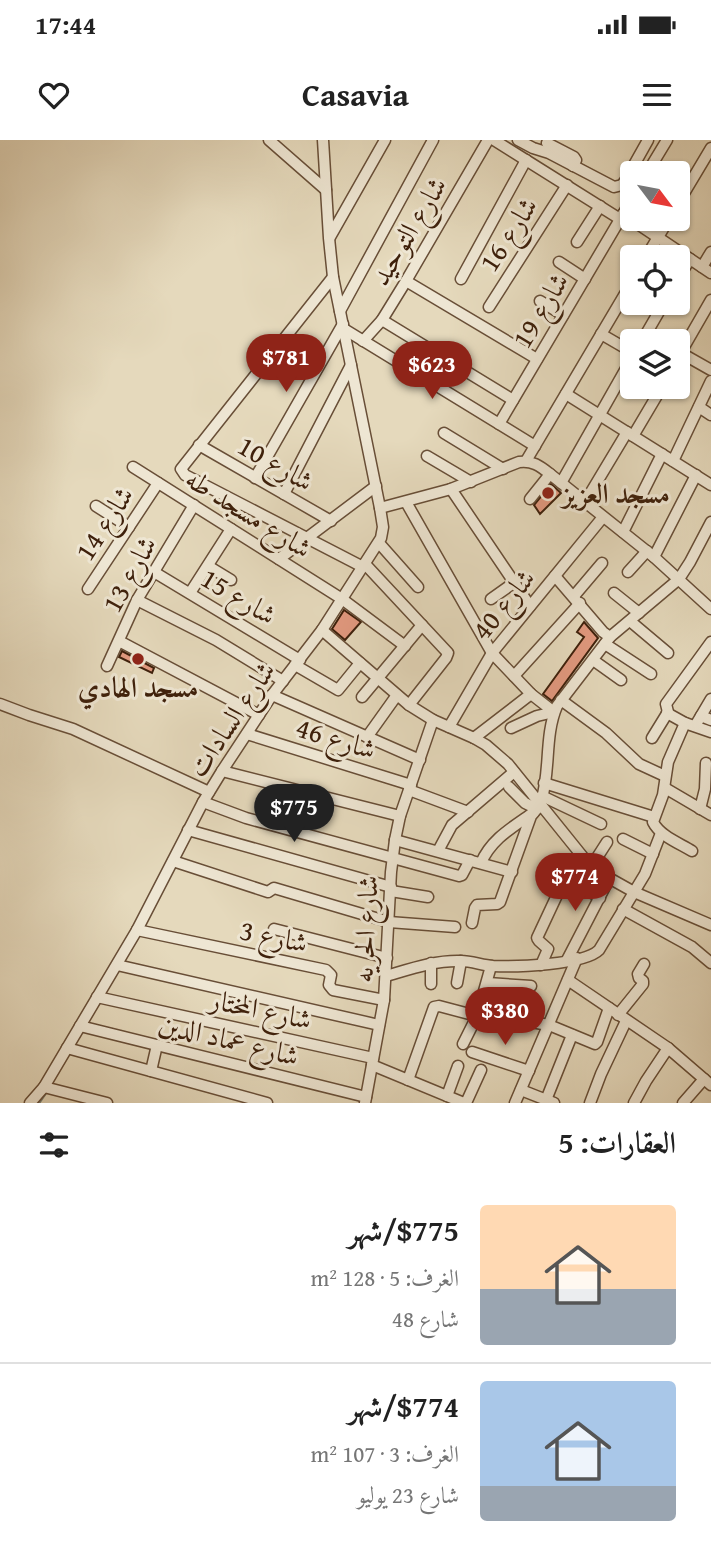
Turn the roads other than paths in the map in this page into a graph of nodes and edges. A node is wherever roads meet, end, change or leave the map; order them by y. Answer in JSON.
{"nodes":[{"id":1,"x":270,"y":140,"type":"edge"},
{"id":2,"x":330,"y":140,"type":"edge"},
{"id":3,"x":385,"y":140,"type":"edge"},
{"id":4,"x":433,"y":140,"type":"edge"},
{"id":5,"x":488,"y":140,"type":"edge"},
{"id":6,"x":494,"y":140,"type":"edge"},
{"id":7,"x":518,"y":140,"type":"edge"},
{"id":8,"x":648,"y":140,"type":"edge"},
{"id":9,"x":667,"y":140,"type":"edge"},
{"id":10,"x":323,"y":145,"type":"edge"},
{"id":11,"x":550,"y":145,"type":"edge"},
{"id":12,"x":711,"y":148,"type":"edge"},
{"id":13,"x":526,"y":160,"type":"junction"},
{"id":14,"x":654,"y":161,"type":"edge"},
{"id":15,"x":690,"y":183,"type":"edge"},
{"id":16,"x":567,"y":185,"type":"junction"},
{"id":17,"x":326,"y":190,"type":"junction"},
{"id":18,"x":600,"y":206,"type":"junction"},
{"id":19,"x":620,"y":215,"type":"edge"},
{"id":20,"x":620,"y":219,"type":"edge"},
{"id":21,"x":648,"y":231,"type":"edge"},
{"id":22,"x":662,"y":231,"type":"edge"},
{"id":23,"x":658,"y":237,"type":"junction"},
{"id":24,"x":329,"y":238,"type":"junction"},
{"id":25,"x":577,"y":242,"type":"dead end"},
{"id":26,"x":653,"y":245,"type":"edge"},
{"id":27,"x":670,"y":245,"type":"edge"},
{"id":28,"x":711,"y":251,"type":"edge"},
{"id":29,"x":690,"y":258,"type":"edge"},
{"id":30,"x":559,"y":262,"type":"dead end"},
{"id":31,"x":707,"y":270,"type":"edge"},
{"id":32,"x":333,"y":277,"type":"junction"},
{"id":33,"x":461,"y":279,"type":"dead end"},
{"id":34,"x":585,"y":279,"type":"junction"},
{"id":35,"x":406,"y":281,"type":"junction"},
{"id":36,"x":711,"y":300,"type":"edge"},
{"id":37,"x":540,"y":301,"type":"dead end"},
{"id":38,"x":620,"y":302,"type":"edge"},
{"id":39,"x":489,"y":307,"type":"dead end"},
{"id":40,"x":340,"y":311,"type":"junction"},
{"id":41,"x":563,"y":315,"type":"junction"},
{"id":42,"x":382,"y":320,"type":"junction"},
{"id":43,"x":344,"y":327,"type":"junction"},
{"id":44,"x":601,"y":334,"type":"junction"},
{"id":45,"x":690,"y":337,"type":"edge"},
{"id":46,"x":363,"y":341,"type":"junction"},
{"id":47,"x":620,"y":345,"type":"edge"},
{"id":48,"x":537,"y":359,"type":"junction"},
{"id":49,"x":690,"y":361,"type":"edge"},
{"id":50,"x":351,"y":365,"type":"junction"},
{"id":51,"x":711,"y":370,"type":"edge"},
{"id":52,"x":620,"y":378,"type":"edge"},
{"id":53,"x":711,"y":381,"type":"edge"},
{"id":54,"x":566,"y":394,"type":"junction"},
{"id":55,"x":654,"y":399,"type":"edge"},
{"id":56,"x":513,"y":400,"type":"junction"},
{"id":57,"x":699,"y":407,"type":"junction"},
{"id":58,"x":598,"y":415,"type":"junction"},
{"id":59,"x":711,"y":415,"type":"edge"},
{"id":60,"x":499,"y":424,"type":"junction"},
{"id":61,"x":444,"y":433,"type":"dead end"},
{"id":62,"x":630,"y":434,"type":"junction"},
{"id":63,"x":199,"y":445,"type":"junction"},
{"id":64,"x":535,"y":446,"type":"junction"},
{"id":65,"x":662,"y":454,"type":"junction"},
{"id":66,"x":427,"y":456,"type":"dead end"},
{"id":67,"x":673,"y":461,"type":"junction"},
{"id":68,"x":522,"y":462,"type":"junction"},
{"id":69,"x":133,"y":467,"type":"dead end"},
{"id":70,"x":503,"y":469,"type":"junction"},
{"id":71,"x":550,"y":474,"type":"junction"},
{"id":72,"x":696,"y":475,"type":"junction"},
{"id":73,"x":255,"y":478,"type":"junction"},
{"id":74,"x":158,"y":482,"type":"junction"},
{"id":75,"x":471,"y":482,"type":"junction"},
{"id":76,"x":561,"y":483,"type":"junction"},
{"id":77,"x":710,"y":483,"type":"edge"},
{"id":78,"x":376,"y":486,"type":"junction"},
{"id":79,"x":451,"y":489,"type":"junction"},
{"id":80,"x":284,"y":494,"type":"junction"},
{"id":81,"x":530,"y":499,"type":"dead end"},
{"id":82,"x":406,"y":502,"type":"junction"},
{"id":83,"x":585,"y":502,"type":"junction"},
{"id":84,"x":194,"y":505,"type":"junction"},
{"id":85,"x":96,"y":506,"type":"dead end"},
{"id":86,"x":380,"y":508,"type":"junction"},
{"id":87,"x":604,"y":517,"type":"junction"},
{"id":88,"x":331,"y":521,"type":"junction"},
{"id":89,"x":711,"y":523,"type":"edge"},
{"id":90,"x":129,"y":527,"type":"junction"},
{"id":91,"x":231,"y":529,"type":"junction"},
{"id":92,"x":623,"y":532,"type":"junction"},
{"id":93,"x":309,"y":538,"type":"junction"},
{"id":94,"x":379,"y":542,"type":"junction"},
{"id":95,"x":650,"y":554,"type":"junction"},
{"id":96,"x":279,"y":559,"type":"junction"},
{"id":97,"x":603,"y":564,"type":"dead end"},
{"id":98,"x":364,"y":565,"type":"junction"},
{"id":99,"x":208,"y":566,"type":"junction"},
{"id":100,"x":154,"y":572,"type":"junction"},
{"id":101,"x":628,"y":572,"type":"dead end"},
{"id":102,"x":555,"y":576,"type":"junction"},
{"id":103,"x":679,"y":579,"type":"junction"},
{"id":104,"x":231,"y":580,"type":"dead end"},
{"id":105,"x":514,"y":582,"type":"junction"},
{"id":106,"x":418,"y":587,"type":"dead end"},
{"id":107,"x":88,"y":589,"type":"dead end"},
{"id":108,"x":190,"y":593,"type":"junction"},
{"id":109,"x":614,"y":593,"type":"dead end"},
{"id":110,"x":342,"y":598,"type":"junction"},
{"id":111,"x":492,"y":599,"type":"dead end"},
{"id":112,"x":137,"y":600,"type":"junction"},
{"id":113,"x":577,"y":600,"type":"junction"},
{"id":114,"x":530,"y":606,"type":"junction"},
{"id":115,"x":711,"y":609,"type":"edge"},
{"id":116,"x":639,"y":613,"type":"junction"},
{"id":117,"x":630,"y":621,"type":"junction"},
{"id":118,"x":422,"y":625,"type":"junction"},
{"id":119,"x":322,"y":630,"type":"junction"},
{"id":120,"x":119,"y":641,"type":"junction"},
{"id":121,"x":608,"y":641,"type":"junction"},
{"id":122,"x":711,"y":642,"type":"edge"},
{"id":123,"x":405,"y":646,"type":"junction"},
{"id":124,"x":492,"y":653,"type":"junction"},
{"id":125,"x":668,"y":653,"type":"dead end"},
{"id":126,"x":593,"y":660,"type":"junction"},
{"id":127,"x":297,"y":662,"type":"junction"},
{"id":128,"x":360,"y":663,"type":"junction"},
{"id":129,"x":107,"y":666,"type":"dead end"},
{"id":130,"x":651,"y":674,"type":"dead end"},
{"id":131,"x":514,"y":676,"type":"junction"},
{"id":132,"x":378,"y":678,"type":"junction"},
{"id":133,"x":621,"y":680,"type":"dead end"},
{"id":134,"x":283,"y":681,"type":"junction"},
{"id":135,"x":531,"y":694,"type":"junction"},
{"id":136,"x":272,"y":695,"type":"junction"},
{"id":137,"x":397,"y":695,"type":"junction"},
{"id":138,"x":362,"y":698,"type":"dead end"},
{"id":139,"x":711,"y":699,"type":"edge"},
{"id":140,"x":561,"y":700,"type":"junction"},
{"id":141,"x":0,"y":704,"type":"edge"},
{"id":142,"x":409,"y":705,"type":"junction"},
{"id":143,"x":554,"y":712,"type":"junction"},
{"id":144,"x":667,"y":713,"type":"junction"},
{"id":145,"x":259,"y":715,"type":"junction"},
{"id":146,"x":706,"y":718,"type":"edge"},
{"id":147,"x":433,"y":720,"type":"junction"},
{"id":148,"x":690,"y":725,"type":"junction"},
{"id":149,"x":449,"y":727,"type":"junction"},
{"id":150,"x":511,"y":728,"type":"dead end"},
{"id":151,"x":711,"y":732,"type":"edge"},
{"id":152,"x":247,"y":734,"type":"junction"},
{"id":153,"x":368,"y":737,"type":"junction"},
{"id":154,"x":474,"y":738,"type":"junction"},
{"id":155,"x":652,"y":738,"type":"dead end"},
{"id":156,"x":419,"y":760,"type":"junction"},
{"id":157,"x":706,"y":763,"type":"dead end"},
{"id":158,"x":222,"y":771,"type":"junction"},
{"id":159,"x":514,"y":772,"type":"junction"},
{"id":160,"x":665,"y":776,"type":"junction"},
{"id":161,"x":544,"y":783,"type":"junction"},
{"id":162,"x":410,"y":788,"type":"junction"},
{"id":163,"x":509,"y":788,"type":"dead end"},
{"id":164,"x":664,"y":788,"type":"junction"},
{"id":165,"x":206,"y":797,"type":"junction"},
{"id":166,"x":538,"y":806,"type":"junction"},
{"id":167,"x":700,"y":809,"type":"junction"},
{"id":168,"x":468,"y":812,"type":"junction"},
{"id":169,"x":711,"y":815,"type":"edge"},
{"id":170,"x":400,"y":816,"type":"junction"},
{"id":171,"x":654,"y":817,"type":"junction"},
{"id":172,"x":601,"y":824,"type":"dead end"},
{"id":173,"x":188,"y":830,"type":"junction"},
{"id":174,"x":661,"y":833,"type":"junction"},
{"id":175,"x":623,"y":839,"type":"dead end"},
{"id":176,"x":395,"y":840,"type":"junction"},
{"id":177,"x":607,"y":842,"type":"dead end"},
{"id":178,"x":692,"y":851,"type":"dead end"},
{"id":179,"x":438,"y":852,"type":"junction"},
{"id":180,"x":653,"y":854,"type":"junction"},
{"id":181,"x":393,"y":857,"type":"junction"},
{"id":182,"x":173,"y":861,"type":"junction"},
{"id":183,"x":475,"y":861,"type":"junction"},
{"id":184,"x":591,"y":867,"type":"junction"},
{"id":185,"x":556,"y":870,"type":"dead end"},
{"id":186,"x":512,"y":872,"type":"junction"},
{"id":187,"x":566,"y":876,"type":"junction"},
{"id":188,"x":609,"y":879,"type":"junction"},
{"id":189,"x":391,"y":889,"type":"junction"},
{"id":190,"x":634,"y":892,"type":"junction"},
{"id":191,"x":428,"y":897,"type":"dead end"},
{"id":192,"x":600,"y":898,"type":"junction"},
{"id":193,"x":623,"y":909,"type":"junction"},
{"id":194,"x":389,"y":922,"type":"junction"},
{"id":195,"x":472,"y":923,"type":"dead end"},
{"id":196,"x":710,"y":923,"type":"edge"},
{"id":197,"x":455,"y":927,"type":"dead end"},
{"id":198,"x":274,"y":929,"type":"dead end"},
{"id":199,"x":137,"y":930,"type":"junction"},
{"id":200,"x":387,"y":958,"type":"junction"},
{"id":201,"x":572,"y":959,"type":"junction"},
{"id":202,"x":461,"y":961,"type":"junction"},
{"id":203,"x":711,"y":961,"type":"edge"},
{"id":204,"x":431,"y":963,"type":"junction"},
{"id":205,"x":643,"y":964,"type":"dead end"},
{"id":206,"x":117,"y":965,"type":"junction"},
{"id":207,"x":541,"y":965,"type":"junction"},
{"id":208,"x":491,"y":966,"type":"junction"},
{"id":209,"x":386,"y":976,"type":"junction"},
{"id":210,"x":568,"y":980,"type":"junction"},
{"id":211,"x":488,"y":983,"type":"junction"},
{"id":212,"x":430,"y":984,"type":"dead end"},
{"id":213,"x":457,"y":984,"type":"dead end"},
{"id":214,"x":531,"y":986,"type":"dead end"},
{"id":215,"x":97,"y":997,"type":"junction"},
{"id":216,"x":384,"y":1000,"type":"junction"},
{"id":217,"x":618,"y":1015,"type":"junction"},
{"id":218,"x":477,"y":1016,"type":"junction"},
{"id":219,"x":513,"y":1019,"type":"dead end"},
{"id":220,"x":379,"y":1025,"type":"junction"},
{"id":221,"x":80,"y":1026,"type":"junction"},
{"id":222,"x":549,"y":1026,"type":"junction"},
{"id":223,"x":572,"y":1035,"type":"junction"},
{"id":224,"x":463,"y":1044,"type":"dead end"},
{"id":225,"x":157,"y":1045,"type":"junction"},
{"id":226,"x":67,"y":1048,"type":"junction"},
{"id":227,"x":668,"y":1048,"type":"junction"},
{"id":228,"x":472,"y":1052,"type":"dead end"},
{"id":229,"x":372,"y":1061,"type":"junction"},
{"id":230,"x":458,"y":1066,"type":"dead end"},
{"id":231,"x":481,"y":1070,"type":"dead end"},
{"id":232,"x":151,"y":1071,"type":"junction"},
{"id":233,"x":529,"y":1071,"type":"junction"},
{"id":234,"x":408,"y":1080,"type":"junction"},
{"id":235,"x":708,"y":1082,"type":"edge"},
{"id":236,"x":44,"y":1087,"type":"junction"},
{"id":237,"x":521,"y":1090,"type":"junction"},
{"id":238,"x":447,"y":1096,"type":"junction"},
{"id":239,"x":366,"y":1100,"type":"edge"},
{"id":240,"x":550,"y":1101,"type":"edge"},
{"id":241,"x":30,"y":1103,"type":"edge"},
{"id":242,"x":107,"y":1103,"type":"edge"},
{"id":243,"x":267,"y":1103,"type":"edge"},
{"id":244,"x":465,"y":1103,"type":"edge"},
{"id":245,"x":514,"y":1103,"type":"edge"},
{"id":246,"x":590,"y":1103,"type":"edge"},
{"id":247,"x":634,"y":1103,"type":"edge"},
{"id":248,"x":683,"y":1103,"type":"edge"}],
"edges":[{"from":1,"to":17,"type":"street"},
{"from":2,"to":10,"type":"street"},
{"from":3,"to":24,"type":"street"},
{"from":4,"to":40,"type":"street"},
{"from":5,"to":35,"type":"street","name":"شارع التوحيد"},
{"from":6,"to":13,"type":"street"},
{"from":7,"to":11,"type":"street"},
{"from":8,"to":11,"type":"street"},
{"from":9,"to":14,"type":"street"},
{"from":10,"to":17,"type":"street"},
{"from":12,"to":15,"type":"street"},
{"from":13,"to":16,"type":"street"},
{"from":13,"to":33,"type":"street"},
{"from":16,"to":18,"type":"street"},
{"from":16,"to":39,"type":"street","name":"شارع 16"},
{"from":17,"to":24,"type":"street"},
{"from":18,"to":19,"type":"street"},
{"from":18,"to":25,"type":"street"},
{"from":20,"to":34,"type":"street","name":"شارع 19"},
{"from":21,"to":23,"type":"street"},
{"from":22,"to":23,"type":"street"},
{"from":23,"to":26,"type":"street"},
{"from":23,"to":27,"type":"street"},
{"from":24,"to":32,"type":"street"},
{"from":28,"to":31,"type":"street"},
{"from":29,"to":31,"type":"street"},
{"from":30,"to":34,"type":"street"},
{"from":32,"to":40,"type":"street"},
{"from":32,"to":63,"type":"street"},
{"from":34,"to":41,"type":"street","name":"شارع 19"},
{"from":35,"to":42,"type":"street","name":"شارع التوحيد"},
{"from":35,"to":48,"type":"street"},
{"from":36,"to":45,"type":"street"},
{"from":37,"to":41,"type":"street"},
{"from":38,"to":44,"type":"street"},
{"from":40,"to":43,"type":"street"},
{"from":41,"to":48,"type":"street","name":"شارع 19"},
{"from":42,"to":46,"type":"street","name":"شارع التوحيد"},
{"from":42,"to":56,"type":"street"},
{"from":43,"to":46,"type":"street"},
{"from":43,"to":50,"type":"street"},
{"from":43,"to":73,"type":"street"},
{"from":44,"to":47,"type":"street"},
{"from":44,"to":54,"type":"street"},
{"from":46,"to":60,"type":"street"},
{"from":48,"to":56,"type":"street","name":"شارع 19"},
{"from":49,"to":51,"type":"street"},
{"from":50,"to":78,"type":"street"},
{"from":50,"to":80,"type":"street"},
{"from":52,"to":58,"type":"street"},
{"from":53,"to":57,"type":"street"},
{"from":54,"to":58,"type":"street"},
{"from":54,"to":64,"type":"street"},
{"from":55,"to":62,"type":"street"},
{"from":56,"to":60,"type":"street","name":"شارع 19"},
{"from":57,"to":59,"type":"street"},
{"from":57,"to":67,"type":"street"},
{"from":58,"to":62,"type":"street"},
{"from":58,"to":76,"type":"street"},
{"from":60,"to":64,"type":"street"},
{"from":61,"to":70,"type":"street"},
{"from":62,"to":65,"type":"street"},
{"from":62,"to":83,"type":"street"},
{"from":63,"to":73,"type":"street","name":"شارع 10"},
{"from":63,"to":93,"type":"street"},
{"from":64,"to":68,"type":"street"},
{"from":65,"to":67,"type":"street"},
{"from":65,"to":92,"type":"street"},
{"from":66,"to":75,"type":"street"},
{"from":67,"to":72,"type":"street"},
{"from":68,"to":70,"type":"street"},
{"from":68,"to":71,"type":"street"},
{"from":69,"to":74,"type":"street","name":"شارع مسجد طه"},
{"from":70,"to":75,"type":"street"},
{"from":71,"to":76,"type":"street"},
{"from":71,"to":81,"type":"street"},
{"from":72,"to":77,"type":"street"},
{"from":72,"to":95,"type":"street"},
{"from":73,"to":80,"type":"street","name":"شارع 10"},
{"from":74,"to":84,"type":"street","name":"شارع مسجد طه"},
{"from":74,"to":90,"type":"street","name":"شارع 14"},
{"from":75,"to":79,"type":"street"},
{"from":76,"to":83,"type":"street"},
{"from":78,"to":86,"type":"street"},
{"from":78,"to":88,"type":"street"},
{"from":79,"to":82,"type":"street"},
{"from":79,"to":105,"type":"street"},
{"from":80,"to":88,"type":"street","name":"شارع 10"},
{"from":82,"to":86,"type":"street"},
{"from":82,"to":124,"type":"street"},
{"from":83,"to":87,"type":"street"},
{"from":84,"to":91,"type":"street","name":"شارع مسجد طه"},
{"from":84,"to":100,"type":"street","name":"شارع 13"},
{"from":85,"to":90,"type":"street"},
{"from":86,"to":94,"type":"street"},
{"from":87,"to":92,"type":"street"},
{"from":87,"to":102,"type":"street","name":"شارع 40"},
{"from":88,"to":93,"type":"street"},
{"from":89,"to":103,"type":"street"},
{"from":90,"to":107,"type":"street","name":"شارع 14"},
{"from":91,"to":96,"type":"street","name":"شارع مسجد طه"},
{"from":91,"to":99,"type":"street"},
{"from":92,"to":95,"type":"street"},
{"from":93,"to":96,"type":"street"},
{"from":93,"to":98,"type":"street"},
{"from":94,"to":98,"type":"street","name":"شارع السادات"},
{"from":94,"to":106,"type":"street"},
{"from":95,"to":101,"type":"street"},
{"from":95,"to":103,"type":"street"},
{"from":96,"to":110,"type":"street","name":"شارع مسجد طه"},
{"from":97,"to":113,"type":"street"},
{"from":98,"to":110,"type":"street","name":"شارع السادات"},
{"from":98,"to":118,"type":"street"},
{"from":99,"to":104,"type":"street"},
{"from":99,"to":108,"type":"street"},
{"from":100,"to":108,"type":"street","name":"شارع 15"},
{"from":100,"to":112,"type":"street","name":"شارع 13"},
{"from":102,"to":113,"type":"street"},
{"from":102,"to":114,"type":"street","name":"شارع 40"},
{"from":103,"to":115,"type":"street"},
{"from":103,"to":116,"type":"street"},
{"from":105,"to":111,"type":"street"},
{"from":105,"to":114,"type":"street"},
{"from":108,"to":127,"type":"street","name":"شارع 15"},
{"from":109,"to":116,"type":"street"},
{"from":110,"to":119,"type":"street","name":"شارع السادات"},
{"from":110,"to":123,"type":"street","name":"شارع مسجد طه"},
{"from":112,"to":120,"type":"street","name":"شارع 13"},
{"from":112,"to":134,"type":"street"},
{"from":113,"to":121,"type":"street"},
{"from":113,"to":131,"type":"street"},
{"from":114,"to":124,"type":"street","name":"شارع 40"},
{"from":116,"to":117,"type":"street"},
{"from":117,"to":121,"type":"street"},
{"from":117,"to":125,"type":"street"},
{"from":118,"to":123,"type":"street"},
{"from":118,"to":142,"type":"street"},
{"from":119,"to":127,"type":"street","name":"شارع السادات"},
{"from":119,"to":128,"type":"street"},
{"from":120,"to":129,"type":"street","name":"شارع 13"},
{"from":120,"to":145,"type":"street"},
{"from":121,"to":126,"type":"street"},
{"from":121,"to":130,"type":"street"},
{"from":122,"to":144,"type":"street"},
{"from":123,"to":132,"type":"street"},
{"from":124,"to":131,"type":"street"},
{"from":124,"to":149,"type":"street","name":"شارع 40"},
{"from":126,"to":133,"type":"street"},
{"from":126,"to":140,"type":"street"},
{"from":127,"to":128,"type":"street"},
{"from":127,"to":134,"type":"street","name":"شارع السادات"},
{"from":128,"to":132,"type":"street"},
{"from":131,"to":135,"type":"street"},
{"from":132,"to":137,"type":"street"},
{"from":132,"to":138,"type":"street"},
{"from":134,"to":136,"type":"street","name":"شارع السادات"},
{"from":135,"to":143,"type":"street"},
{"from":135,"to":154,"type":"street"},
{"from":136,"to":145,"type":"street","name":"شارع السادات"},
{"from":136,"to":153,"type":"street"},
{"from":137,"to":142,"type":"street"},
{"from":137,"to":153,"type":"street"},
{"from":139,"to":146,"type":"street"},
{"from":140,"to":143,"type":"street"},
{"from":140,"to":160,"type":"street"},
{"from":141,"to":165,"type":"street"},
{"from":142,"to":147,"type":"street"},
{"from":143,"to":150,"type":"street"},
{"from":143,"to":161,"type":"street"},
{"from":144,"to":148,"type":"street"},
{"from":144,"to":155,"type":"street"},
{"from":145,"to":152,"type":"street","name":"شارع السادات"},
{"from":146,"to":148,"type":"street"},
{"from":147,"to":149,"type":"street"},
{"from":147,"to":156,"type":"street","name":"شارع الحريه"},
{"from":148,"to":151,"type":"street"},
{"from":148,"to":160,"type":"street"},
{"from":149,"to":154,"type":"street"},
{"from":152,"to":158,"type":"street","name":"شارع السادات"},
{"from":152,"to":162,"type":"street","name":"شارع 46"},
{"from":153,"to":156,"type":"street"},
{"from":154,"to":159,"type":"street"},
{"from":156,"to":162,"type":"street","name":"شارع الحريه"},
{"from":157,"to":167,"type":"street"},
{"from":158,"to":165,"type":"street","name":"شارع السادات"},
{"from":158,"to":170,"type":"street"},
{"from":159,"to":166,"type":"street"},
{"from":159,"to":168,"type":"street"},
{"from":160,"to":164,"type":"street"},
{"from":161,"to":166,"type":"street"},
{"from":161,"to":171,"type":"street"},
{"from":162,"to":168,"type":"street","name":"شارع 46"},
{"from":162,"to":170,"type":"street","name":"شارع الحريه"},
{"from":163,"to":166,"type":"street"},
{"from":164,"to":167,"type":"street"},
{"from":164,"to":171,"type":"street"},
{"from":165,"to":173,"type":"street","name":"شارع السادات"},
{"from":165,"to":181,"type":"street"},
{"from":166,"to":172,"type":"street"},
{"from":166,"to":183,"type":"street"},
{"from":166,"to":184,"type":"street"},
{"from":166,"to":186,"type":"street"},
{"from":167,"to":169,"type":"street"},
{"from":168,"to":179,"type":"street"},
{"from":170,"to":176,"type":"street","name":"شارع الحريه"},
{"from":171,"to":174,"type":"street"},
{"from":173,"to":182,"type":"street","name":"شارع السادات"},
{"from":173,"to":189,"type":"street"},
{"from":174,"to":178,"type":"street"},
{"from":174,"to":180,"type":"street"},
{"from":175,"to":180,"type":"street"},
{"from":176,"to":179,"type":"street"},
{"from":176,"to":181,"type":"street","name":"شارع الحريه"},
{"from":177,"to":184,"type":"street"},
{"from":179,"to":183,"type":"street"},
{"from":180,"to":190,"type":"street"},
{"from":181,"to":183,"type":"street"},
{"from":181,"to":189,"type":"street","name":"شارع الحريه"},
{"from":182,"to":194,"type":"street"},
{"from":182,"to":199,"type":"street","name":"شارع السادات"},
{"from":183,"to":186,"type":"street"},
{"from":184,"to":188,"type":"street"},
{"from":185,"to":187,"type":"street"},
{"from":186,"to":195,"type":"street"},
{"from":187,"to":192,"type":"street"},
{"from":187,"to":207,"type":"street"},
{"from":188,"to":190,"type":"street"},
{"from":188,"to":192,"type":"street"},
{"from":189,"to":191,"type":"street"},
{"from":189,"to":194,"type":"street","name":"شارع الحريه"},
{"from":190,"to":193,"type":"street"},
{"from":190,"to":196,"type":"street"},
{"from":192,"to":201,"type":"street"},
{"from":193,"to":201,"type":"street"},
{"from":193,"to":203,"type":"street"},
{"from":194,"to":197,"type":"street"},
{"from":194,"to":200,"type":"street","name":"شارع الحريه"},
{"from":198,"to":200,"type":"street"},
{"from":199,"to":206,"type":"street","name":"شارع السادات"},
{"from":199,"to":216,"type":"street","name":"شارع 3"},
{"from":200,"to":209,"type":"street","name":"شارع الحريه"},
{"from":201,"to":207,"type":"street"},
{"from":201,"to":210,"type":"street"},
{"from":202,"to":204,"type":"street"},
{"from":202,"to":208,"type":"street"},
{"from":202,"to":213,"type":"street"},
{"from":204,"to":209,"type":"street"},
{"from":204,"to":212,"type":"street"},
{"from":205,"to":217,"type":"street"},
{"from":206,"to":215,"type":"street","name":"شارع السادات"},
{"from":206,"to":220,"type":"street"},
{"from":207,"to":208,"type":"street"},
{"from":208,"to":211,"type":"street"},
{"from":209,"to":216,"type":"street","name":"شارع الحريه"},
{"from":210,"to":217,"type":"street"},
{"from":210,"to":222,"type":"street"},
{"from":211,"to":214,"type":"street"},
{"from":211,"to":218,"type":"street"},
{"from":215,"to":221,"type":"street","name":"شارع السادات"},
{"from":215,"to":229,"type":"street","name":"شارع المختار"},
{"from":216,"to":220,"type":"street","name":"شارع الحريه"},
{"from":217,"to":223,"type":"street"},
{"from":217,"to":227,"type":"street"},
{"from":217,"to":246,"type":"street"},
{"from":218,"to":224,"type":"street"},
{"from":218,"to":234,"type":"street"},
{"from":219,"to":222,"type":"street"},
{"from":220,"to":229,"type":"street","name":"شارع الحريه"},
{"from":221,"to":225,"type":"street","name":"شارع عماد الدين"},
{"from":221,"to":226,"type":"street","name":"شارع السادات"},
{"from":222,"to":223,"type":"street"},
{"from":222,"to":233,"type":"street"},
{"from":223,"to":240,"type":"street"},
{"from":225,"to":232,"type":"street"},
{"from":225,"to":239,"type":"street","name":"شارع عماد الدين"},
{"from":226,"to":232,"type":"street"},
{"from":226,"to":236,"type":"street","name":"شارع السادات"},
{"from":227,"to":235,"type":"street"},
{"from":227,"to":247,"type":"street"},
{"from":228,"to":233,"type":"street"},
{"from":229,"to":234,"type":"street","name":"شارع المختار"},
{"from":229,"to":239,"type":"street","name":"شارع الحريه"},
{"from":230,"to":238,"type":"street"},
{"from":231,"to":244,"type":"street"},
{"from":232,"to":243,"type":"street"},
{"from":233,"to":237,"type":"street"},
{"from":234,"to":238,"type":"street","name":"شارع المختار"},
{"from":235,"to":248,"type":"street"},
{"from":236,"to":241,"type":"street","name":"شارع السادات"},
{"from":236,"to":242,"type":"street"},
{"from":237,"to":240,"type":"street"},
{"from":237,"to":245,"type":"street"},
{"from":238,"to":244,"type":"street","name":"شارع المختار"}]}
